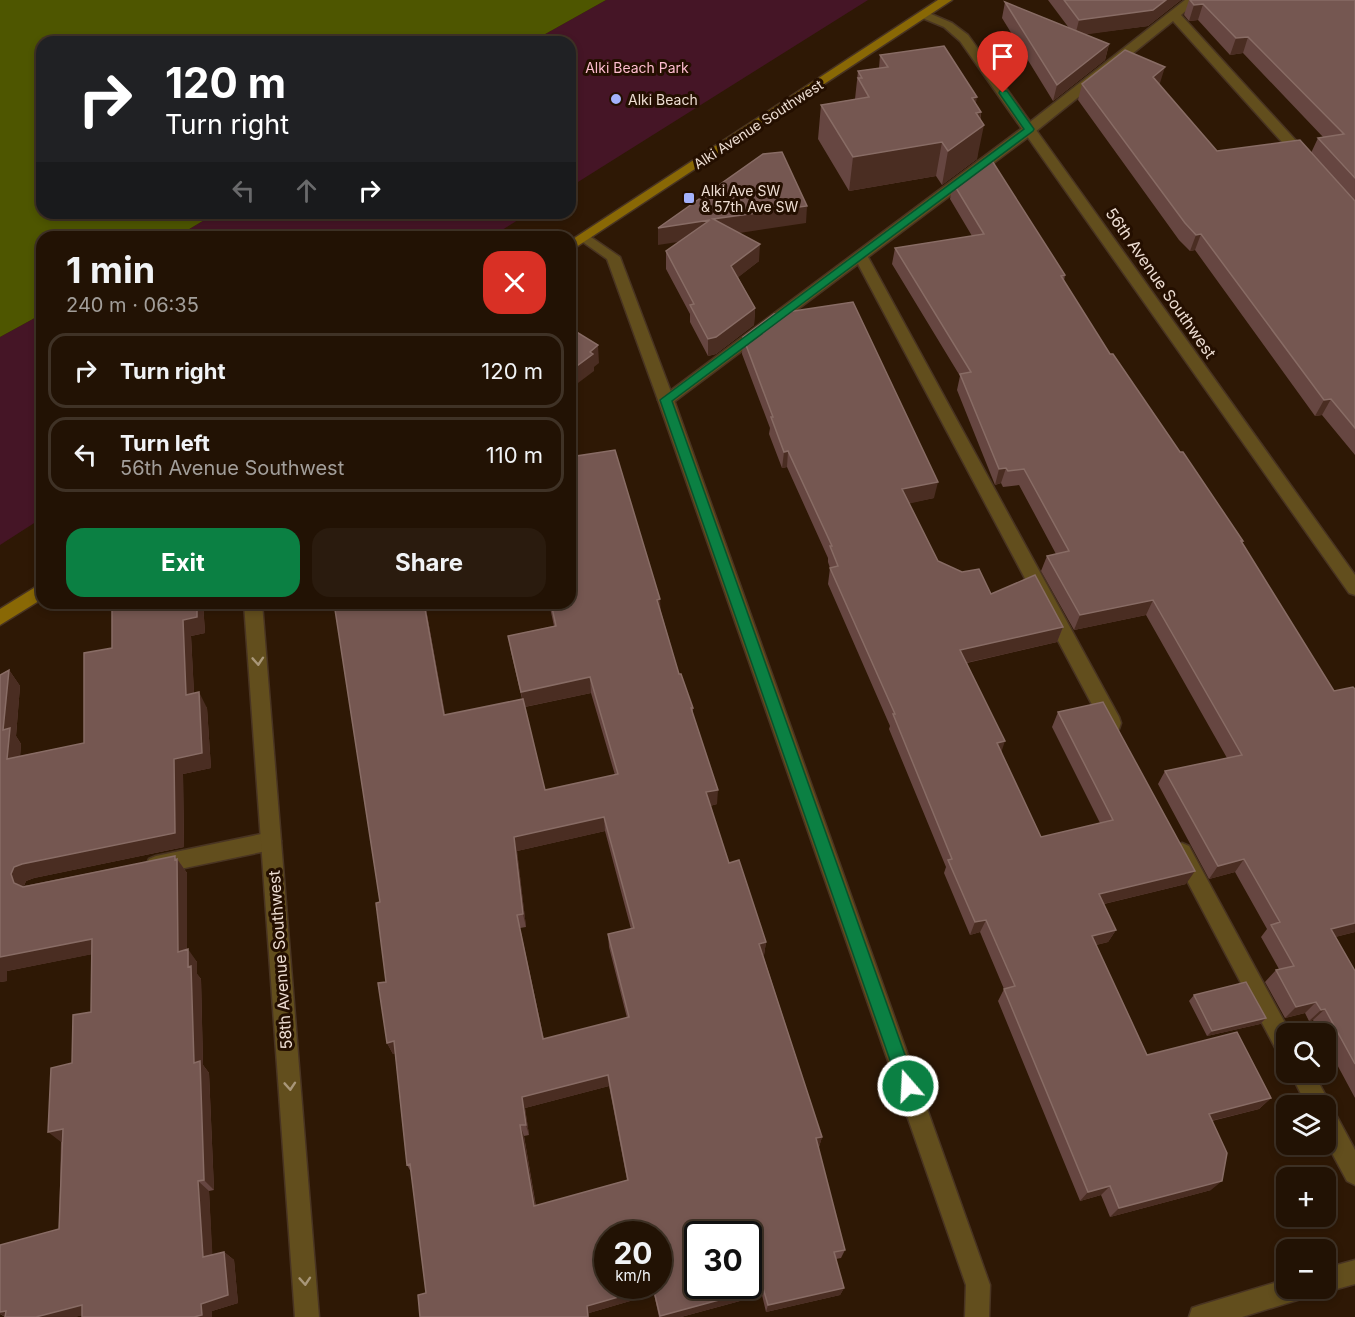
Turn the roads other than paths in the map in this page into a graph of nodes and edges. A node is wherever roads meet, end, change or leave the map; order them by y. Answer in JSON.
{"nodes":[{"id":1,"x":946,"y":0,"type":"edge"},
{"id":2,"x":1192,"y":0,"type":"edge"},
{"id":3,"x":1174,"y":14,"type":"junction"},
{"id":4,"x":924,"y":15,"type":"junction"},
{"id":5,"x":1030,"y":129,"type":"junction"},
{"id":6,"x":1316,"y":170,"type":"edge"},
{"id":7,"x":578,"y":242,"type":"edge"},
{"id":8,"x":861,"y":257,"type":"junction"},
{"id":9,"x":666,"y":400,"type":"junction"},
{"id":10,"x":1355,"y":588,"type":"edge"},
{"id":11,"x":36,"y":594,"type":"edge"},
{"id":12,"x":253,"y":609,"type":"edge"},
{"id":13,"x":0,"y":618,"type":"edge"},
{"id":14,"x":1122,"y":741,"type":"edge"},
{"id":15,"x":1173,"y":836,"type":"edge"},
{"id":16,"x":272,"y":841,"type":"junction"},
{"id":17,"x":137,"y":868,"type":"edge"},
{"id":18,"x":1276,"y":1027,"type":"edge"},
{"id":19,"x":1336,"y":1138,"type":"edge"},
{"id":20,"x":1355,"y":1173,"type":"edge"},
{"id":21,"x":1355,"y":1272,"type":"edge"},
{"id":22,"x":1336,"y":1277,"type":"edge"},
{"id":23,"x":1276,"y":1295,"type":"edge"},
{"id":24,"x":307,"y":1317,"type":"edge"},
{"id":25,"x":977,"y":1317,"type":"edge"},
{"id":26,"x":1201,"y":1317,"type":"edge"}],
"edges":[{"from":1,"to":4,"type":"main road","name":"Alki Avenue Southwest"},
{"from":2,"to":3,"type":"street"},
{"from":3,"to":5,"type":"street"},
{"from":3,"to":6,"type":"street"},
{"from":4,"to":5,"type":"street","name":"56th Avenue Southwest"},
{"from":4,"to":7,"type":"main road","name":"Alki Avenue Southwest"},
{"from":5,"to":8,"type":"street"},
{"from":5,"to":10,"type":"street","name":"56th Avenue Southwest"},
{"from":7,"to":9,"type":"street"},
{"from":8,"to":9,"type":"street"},
{"from":8,"to":14,"type":"street"},
{"from":9,"to":25,"type":"street"},
{"from":11,"to":13,"type":"main road"},
{"from":12,"to":16,"type":"street","name":"58th Avenue Southwest","one_way":true},
{"from":15,"to":18,"type":"street"},
{"from":16,"to":17,"type":"street"},
{"from":16,"to":24,"type":"street","name":"58th Avenue Southwest","one_way":true},
{"from":19,"to":20,"type":"street"},
{"from":21,"to":22,"type":"street"},
{"from":23,"to":26,"type":"street"}]}
